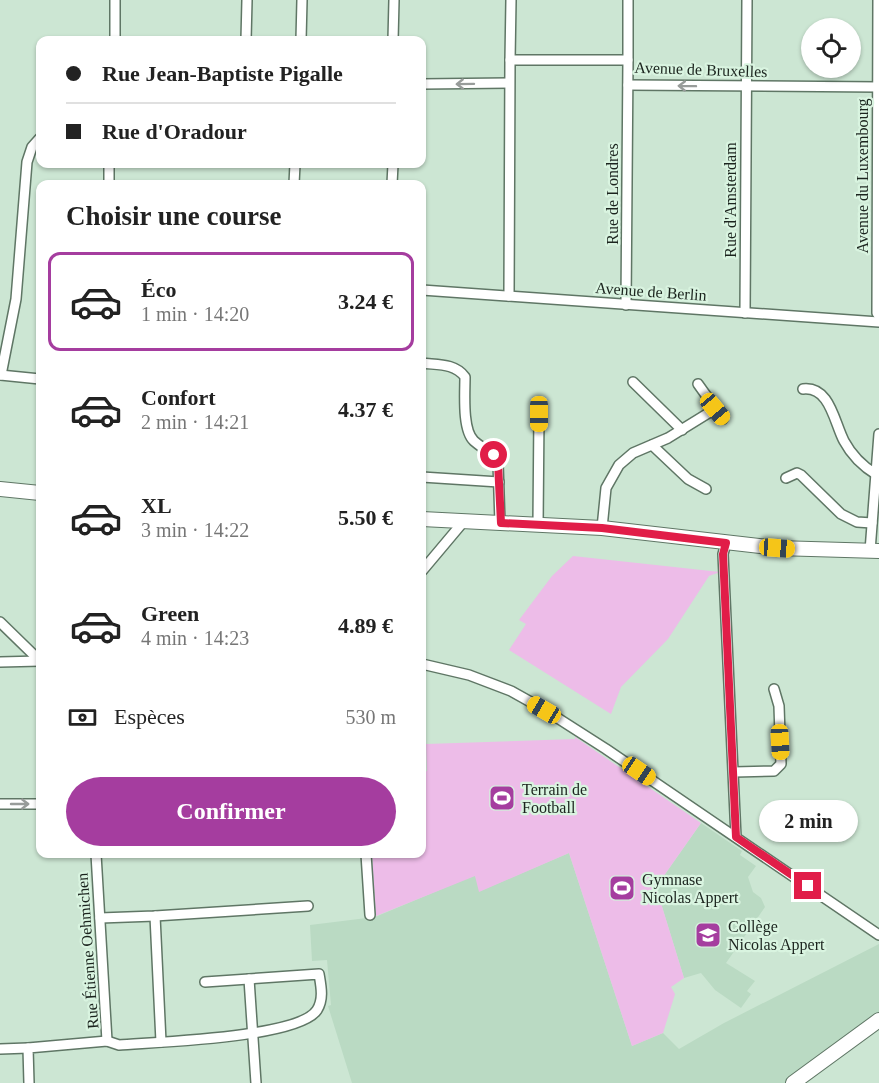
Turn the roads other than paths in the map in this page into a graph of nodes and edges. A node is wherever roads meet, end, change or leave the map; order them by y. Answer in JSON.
{"nodes":[{"id":1,"x":115,"y":0,"type":"edge"},
{"id":2,"x":247,"y":0,"type":"edge"},
{"id":3,"x":302,"y":0,"type":"edge"},
{"id":4,"x":394,"y":0,"type":"edge"},
{"id":5,"x":511,"y":0,"type":"edge"},
{"id":6,"x":628,"y":0,"type":"edge"},
{"id":7,"x":747,"y":0,"type":"edge"},
{"id":8,"x":878,"y":0,"type":"edge"},
{"id":9,"x":115,"y":36,"type":"edge"},
{"id":10,"x":246,"y":36,"type":"edge"},
{"id":11,"x":301,"y":36,"type":"edge"},
{"id":12,"x":393,"y":36,"type":"edge"},
{"id":13,"x":510,"y":60,"type":"junction"},
{"id":14,"x":628,"y":60,"type":"junction"},
{"id":15,"x":509,"y":83,"type":"junction"},
{"id":16,"x":426,"y":84,"type":"edge"},
{"id":17,"x":628,"y":85,"type":"junction"},
{"id":18,"x":746,"y":87,"type":"junction"},
{"id":19,"x":878,"y":87,"type":"edge"},
{"id":20,"x":36,"y":142,"type":"edge"},
{"id":21,"x":426,"y":290,"type":"edge"},
{"id":22,"x":509,"y":296,"type":"junction"},
{"id":23,"x":626,"y":305,"type":"junction"},
{"id":24,"x":745,"y":313,"type":"junction"},
{"id":25,"x":879,"y":316,"type":"edge"},
{"id":26,"x":879,"y":322,"type":"edge"},
{"id":27,"x":426,"y":364,"type":"edge"},
{"id":28,"x":1,"y":375,"type":"edge"},
{"id":29,"x":36,"y":379,"type":"edge"},
{"id":30,"x":633,"y":381,"type":"dead end"},
{"id":31,"x":698,"y":384,"type":"dead end"},
{"id":32,"x":803,"y":389,"type":"dead end"},
{"id":33,"x":715,"y":409,"type":"junction"},
{"id":34,"x":539,"y":414,"type":"dead end"},
{"id":35,"x":723,"y":419,"type":"dead end"},
{"id":36,"x":682,"y":429,"type":"junction"},
{"id":37,"x":879,"y":434,"type":"edge"},
{"id":38,"x":652,"y":445,"type":"junction"},
{"id":39,"x":877,"y":475,"type":"junction"},
{"id":40,"x":426,"y":477,"type":"edge"},
{"id":41,"x":786,"y":478,"type":"dead end"},
{"id":42,"x":499,"y":482,"type":"junction"},
{"id":43,"x":0,"y":489,"type":"edge"},
{"id":44,"x":706,"y":489,"type":"dead end"},
{"id":45,"x":36,"y":493,"type":"edge"},
{"id":46,"x":426,"y":519,"type":"edge"},
{"id":47,"x":464,"y":521,"type":"junction"},
{"id":48,"x":501,"y":523,"type":"junction"},
{"id":49,"x":872,"y":523,"type":"junction"},
{"id":50,"x":538,"y":525,"type":"junction"},
{"id":51,"x":602,"y":528,"type":"junction"},
{"id":52,"x":726,"y":543,"type":"junction"},
{"id":53,"x":875,"y":551,"type":"edge"},
{"id":54,"x":426,"y":566,"type":"edge"},
{"id":55,"x":0,"y":622,"type":"edge"},
{"id":56,"x":36,"y":657,"type":"edge"},
{"id":57,"x":36,"y":661,"type":"edge"},
{"id":58,"x":0,"y":662,"type":"edge"},
{"id":59,"x":426,"y":665,"type":"edge"},
{"id":60,"x":774,"y":689,"type":"dead end"},
{"id":61,"x":734,"y":772,"type":"junction"},
{"id":62,"x":0,"y":804,"type":"edge"},
{"id":63,"x":36,"y":804,"type":"edge"},
{"id":64,"x":736,"y":837,"type":"junction"},
{"id":65,"x":96,"y":858,"type":"edge"},
{"id":66,"x":366,"y":858,"type":"edge"},
{"id":67,"x":308,"y":906,"type":"dead end"},
{"id":68,"x":370,"y":915,"type":"dead end"},
{"id":69,"x":155,"y":916,"type":"junction"},
{"id":70,"x":100,"y":918,"type":"junction"},
{"id":71,"x":879,"y":935,"type":"edge"},
{"id":72,"x":249,"y":979,"type":"junction"},
{"id":73,"x":205,"y":982,"type":"dead end"},
{"id":74,"x":877,"y":1026,"type":"edge"},
{"id":75,"x":252,"y":1034,"type":"junction"},
{"id":76,"x":107,"y":1041,"type":"junction"},
{"id":77,"x":161,"y":1042,"type":"junction"},
{"id":78,"x":28,"y":1048,"type":"junction"},
{"id":79,"x":0,"y":1049,"type":"edge"},
{"id":80,"x":798,"y":1082,"type":"edge"},
{"id":81,"x":29,"y":1083,"type":"edge"},
{"id":82,"x":256,"y":1083,"type":"edge"}],
"edges":[{"from":1,"to":9,"type":"street"},
{"from":2,"to":10,"type":"street"},
{"from":3,"to":11,"type":"street"},
{"from":4,"to":12,"type":"street"},
{"from":5,"to":13,"type":"street"},
{"from":6,"to":14,"type":"street"},
{"from":7,"to":18,"type":"street","name":"Rue d'Amsterdam"},
{"from":8,"to":19,"type":"street","name":"Avenue du Luxembourg"},
{"from":13,"to":14,"type":"street","name":"Avenue de Bruxelles"},
{"from":13,"to":15,"type":"street"},
{"from":14,"to":17,"type":"street","name":"Avenue de Bruxelles"},
{"from":15,"to":16,"type":"street","one_way":true},
{"from":15,"to":22,"type":"street"},
{"from":18,"to":17,"type":"street","name":"Avenue de Bruxelles","one_way":true},
{"from":17,"to":23,"type":"street","name":"Rue de Londres"},
{"from":18,"to":19,"type":"street","name":"Avenue de Bruxelles"},
{"from":18,"to":24,"type":"street","name":"Rue d'Amsterdam"},
{"from":19,"to":25,"type":"street","name":"Avenue du Luxembourg"},
{"from":20,"to":28,"type":"street"},
{"from":21,"to":22,"type":"street","name":"Avenue de Berlin"},
{"from":22,"to":23,"type":"street","name":"Avenue de Berlin"},
{"from":23,"to":24,"type":"street","name":"Avenue de Berlin"},
{"from":24,"to":26,"type":"street","name":"Avenue de Berlin"},
{"from":27,"to":42,"type":"street"},
{"from":28,"to":29,"type":"street"},
{"from":30,"to":36,"type":"street"},
{"from":31,"to":33,"type":"street"},
{"from":32,"to":39,"type":"street"},
{"from":33,"to":35,"type":"street"},
{"from":33,"to":36,"type":"street"},
{"from":34,"to":50,"type":"street"},
{"from":36,"to":38,"type":"street"},
{"from":37,"to":39,"type":"street"},
{"from":38,"to":44,"type":"street"},
{"from":38,"to":51,"type":"street"},
{"from":39,"to":49,"type":"street"},
{"from":40,"to":42,"type":"street"},
{"from":41,"to":49,"type":"street"},
{"from":42,"to":48,"type":"street"},
{"from":43,"to":45,"type":"main road"},
{"from":46,"to":47,"type":"main road"},
{"from":47,"to":48,"type":"main road"},
{"from":47,"to":54,"type":"street"},
{"from":48,"to":50,"type":"main road"},
{"from":49,"to":53,"type":"street"},
{"from":50,"to":51,"type":"main road"},
{"from":51,"to":52,"type":"main road"},
{"from":52,"to":53,"type":"main road"},
{"from":52,"to":61,"type":"street"},
{"from":55,"to":56,"type":"street"},
{"from":57,"to":58,"type":"street"},
{"from":59,"to":64,"type":"street"},
{"from":60,"to":61,"type":"street"},
{"from":61,"to":64,"type":"street"},
{"from":62,"to":63,"type":"street","one_way":true},
{"from":64,"to":71,"type":"street"},
{"from":65,"to":70,"type":"street","name":"Rue Étienne Oehmichen"},
{"from":66,"to":68,"type":"street"},
{"from":67,"to":69,"type":"street"},
{"from":69,"to":70,"type":"street"},
{"from":69,"to":77,"type":"street"},
{"from":70,"to":76,"type":"street","name":"Rue Étienne Oehmichen"},
{"from":72,"to":73,"type":"street"},
{"from":72,"to":75,"type":"street"},
{"from":72,"to":75,"type":"street"},
{"from":74,"to":80,"type":"main road"},
{"from":75,"to":77,"type":"street"},
{"from":75,"to":82,"type":"street"},
{"from":76,"to":77,"type":"street"},
{"from":76,"to":78,"type":"street","name":"Rue Étienne Oehmichen"},
{"from":78,"to":79,"type":"street","name":"Rue Étienne Oehmichen"},
{"from":78,"to":81,"type":"street"}]}
